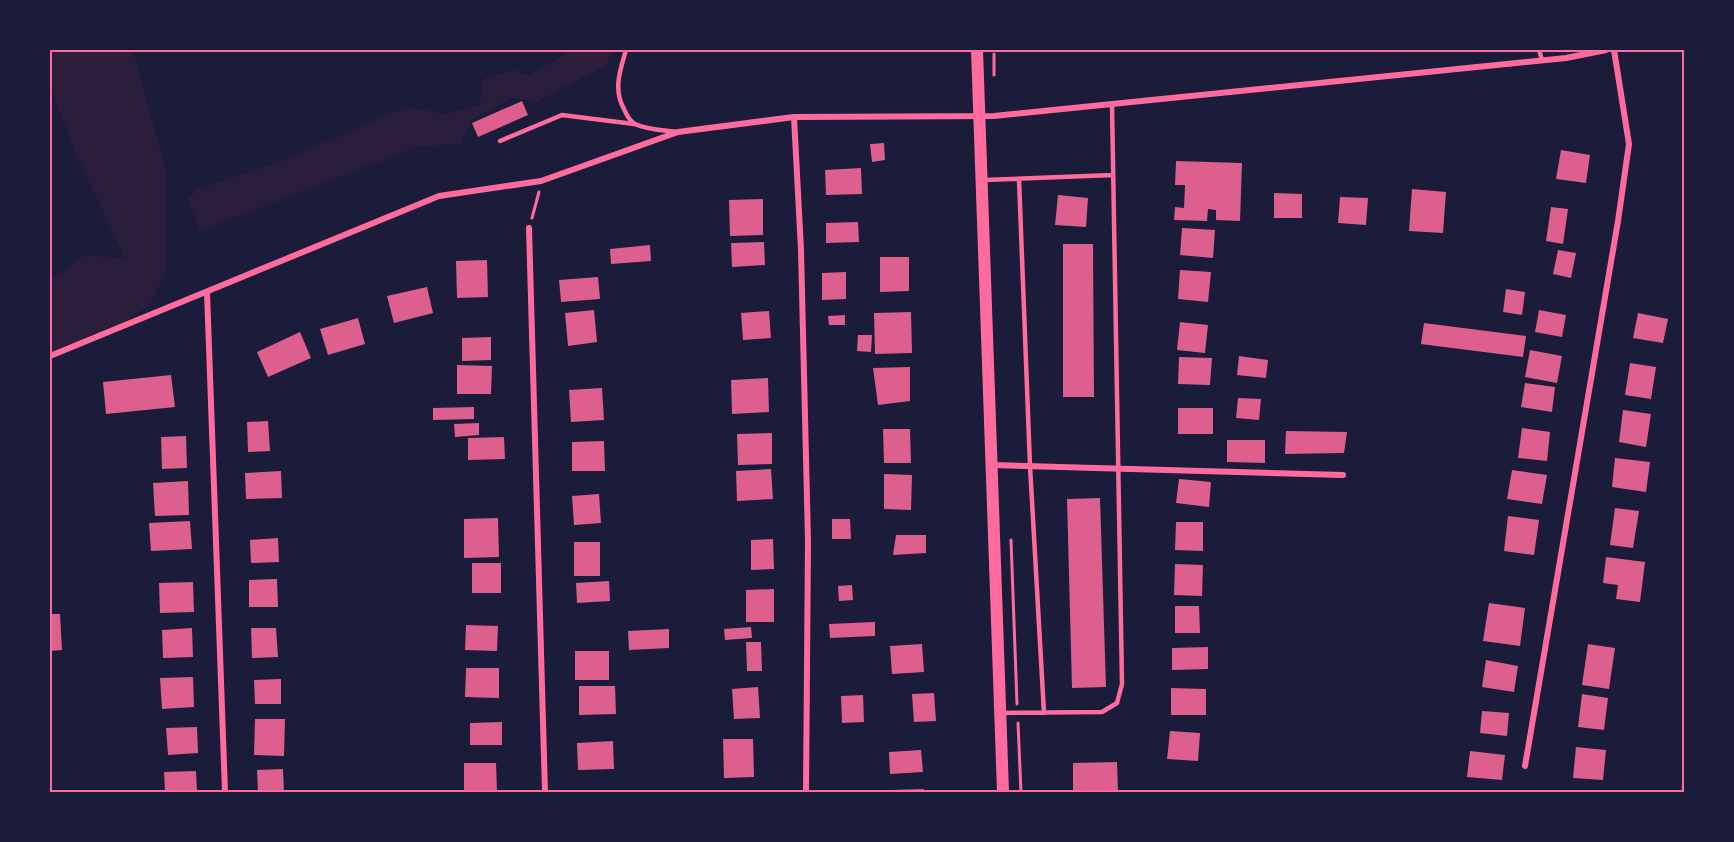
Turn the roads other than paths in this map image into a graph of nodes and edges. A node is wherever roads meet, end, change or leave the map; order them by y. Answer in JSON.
{"nodes":[{"id":1,"x":626,"y":50,"type":"edge"},
{"id":2,"x":977,"y":50,"type":"edge"},
{"id":3,"x":1539,"y":50,"type":"edge"},
{"id":4,"x":1606,"y":50,"type":"edge"},
{"id":5,"x":1614,"y":50,"type":"edge"},
{"id":6,"x":1542,"y":60,"type":"junction"},
{"id":7,"x":1112,"y":104,"type":"junction"},
{"id":8,"x":979,"y":116,"type":"junction"},
{"id":9,"x":794,"y":117,"type":"junction"},
{"id":10,"x":634,"y":124,"type":"junction"},
{"id":11,"x":678,"y":132,"type":"junction"},
{"id":12,"x":500,"y":141,"type":"dead end"},
{"id":13,"x":1113,"y":175,"type":"junction"},
{"id":14,"x":1019,"y":179,"type":"junction"},
{"id":15,"x":982,"y":180,"type":"junction"},
{"id":16,"x":529,"y":228,"type":"road end"},
{"id":17,"x":207,"y":292,"type":"junction"},
{"id":18,"x":50,"y":356,"type":"edge"},
{"id":19,"x":992,"y":465,"type":"junction"},
{"id":20,"x":1030,"y":466,"type":"junction"},
{"id":21,"x":1118,"y":469,"type":"junction"},
{"id":22,"x":1343,"y":475,"type":"dead end"},
{"id":23,"x":1000,"y":713,"type":"junction"},
{"id":24,"x":1044,"y":713,"type":"junction"},
{"id":25,"x":1525,"y":766,"type":"dead end"},
{"id":26,"x":225,"y":792,"type":"edge"},
{"id":27,"x":545,"y":792,"type":"edge"},
{"id":28,"x":806,"y":792,"type":"edge"},
{"id":29,"x":1003,"y":792,"type":"edge"}],
"edges":[{"from":1,"to":10,"type":"lane"},
{"from":2,"to":8,"type":"main road"},
{"from":3,"to":6,"type":"lane"},
{"from":4,"to":6,"type":"street"},
{"from":5,"to":25,"type":"street"},
{"from":6,"to":7,"type":"street"},
{"from":7,"to":8,"type":"street"},
{"from":7,"to":13,"type":"lane"},
{"from":8,"to":9,"type":"street"},
{"from":8,"to":15,"type":"main road"},
{"from":9,"to":11,"type":"street"},
{"from":9,"to":28,"type":"street"},
{"from":10,"to":11,"type":"lane"},
{"from":10,"to":12,"type":"lane"},
{"from":11,"to":17,"type":"street"},
{"from":13,"to":14,"type":"lane"},
{"from":13,"to":21,"type":"lane"},
{"from":14,"to":15,"type":"lane"},
{"from":14,"to":20,"type":"lane"},
{"from":15,"to":19,"type":"main road"},
{"from":16,"to":27,"type":"street"},
{"from":17,"to":18,"type":"street"},
{"from":17,"to":26,"type":"street"},
{"from":19,"to":20,"type":"street"},
{"from":19,"to":23,"type":"main road"},
{"from":20,"to":21,"type":"street"},
{"from":20,"to":24,"type":"lane"},
{"from":21,"to":22,"type":"street"},
{"from":21,"to":24,"type":"lane"},
{"from":23,"to":24,"type":"lane"},
{"from":23,"to":29,"type":"main road"}]}
